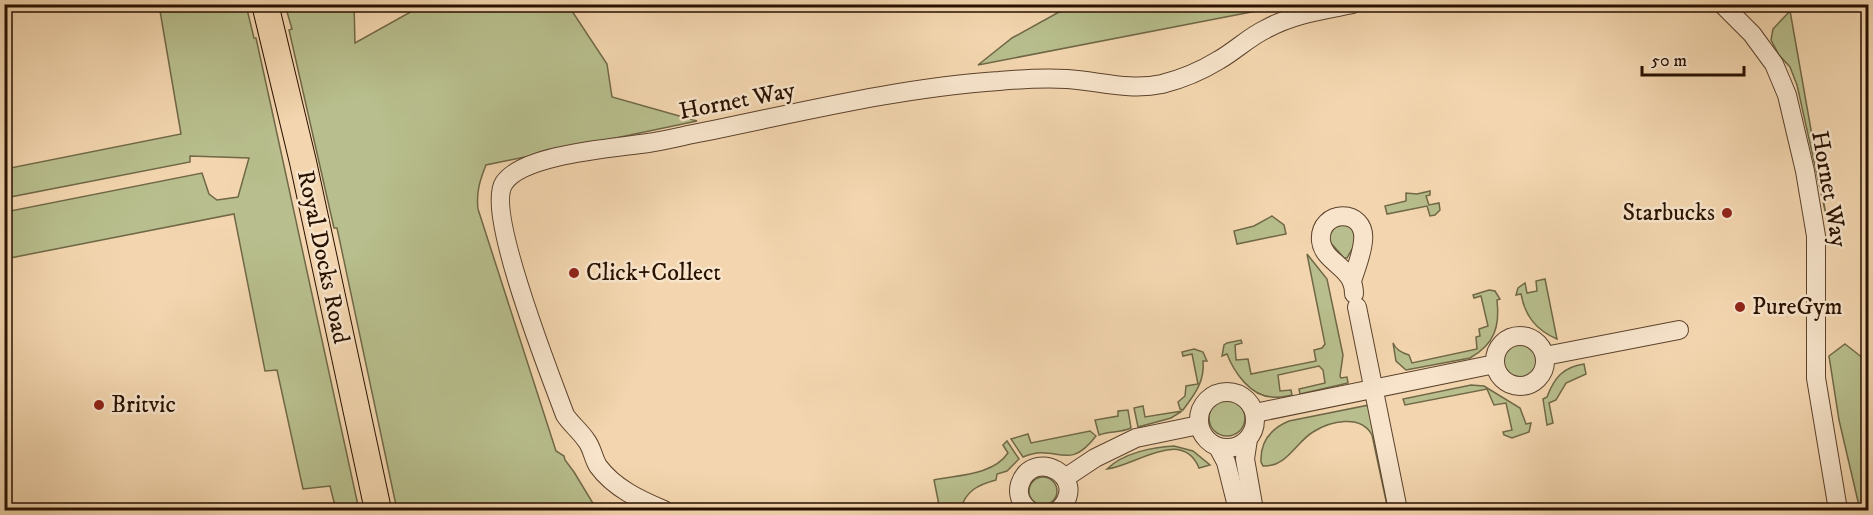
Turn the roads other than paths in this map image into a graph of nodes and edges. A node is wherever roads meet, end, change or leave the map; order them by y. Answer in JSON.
{"nodes":[{"id":1,"x":265,"y":4,"type":"edge"},
{"id":2,"x":1353,"y":4,"type":"edge"},
{"id":3,"x":1722,"y":4,"type":"edge"},
{"id":4,"x":1354,"y":294,"type":"dead end"},
{"id":5,"x":1679,"y":330,"type":"dead end"},
{"id":6,"x":1545,"y":356,"type":"junction"},
{"id":7,"x":1495,"y":364,"type":"junction"},
{"id":8,"x":1373,"y":390,"type":"junction"},
{"id":9,"x":1255,"y":413,"type":"junction"},
{"id":10,"x":1199,"y":424,"type":"junction"},
{"id":11,"x":1248,"y":439,"type":"junction"},
{"id":12,"x":1218,"y":447,"type":"junction"},
{"id":13,"x":1065,"y":478,"type":"junction"},
{"id":14,"x":1026,"y":509,"type":"edge"},
{"id":15,"x":378,"y":510,"type":"edge"},
{"id":16,"x":664,"y":510,"type":"edge"},
{"id":17,"x":1059,"y":510,"type":"edge"},
{"id":18,"x":1238,"y":510,"type":"edge"},
{"id":19,"x":1254,"y":510,"type":"edge"},
{"id":20,"x":1398,"y":510,"type":"edge"},
{"id":21,"x":1838,"y":510,"type":"edge"}],
"edges":[{"from":1,"to":15,"type":"highway","name":"Royal Docks Road"},
{"from":2,"to":16,"type":"street","name":"Hornet Way"},
{"from":3,"to":21,"type":"street","name":"Hornet Way"},
{"from":4,"to":8,"type":"street"},
{"from":5,"to":6,"type":"street"},
{"from":6,"to":7,"type":"street"},
{"from":6,"to":7,"type":"street"},
{"from":7,"to":8,"type":"street"},
{"from":8,"to":9,"type":"street"},
{"from":8,"to":20,"type":"street"},
{"from":9,"to":10,"type":"street"},
{"from":9,"to":11,"type":"street"},
{"from":10,"to":12,"type":"street"},
{"from":10,"to":13,"type":"street"},
{"from":11,"to":12,"type":"street"},
{"from":11,"to":19,"type":"street"},
{"from":12,"to":18,"type":"street"},
{"from":13,"to":14,"type":"street"},
{"from":13,"to":17,"type":"street"}]}
